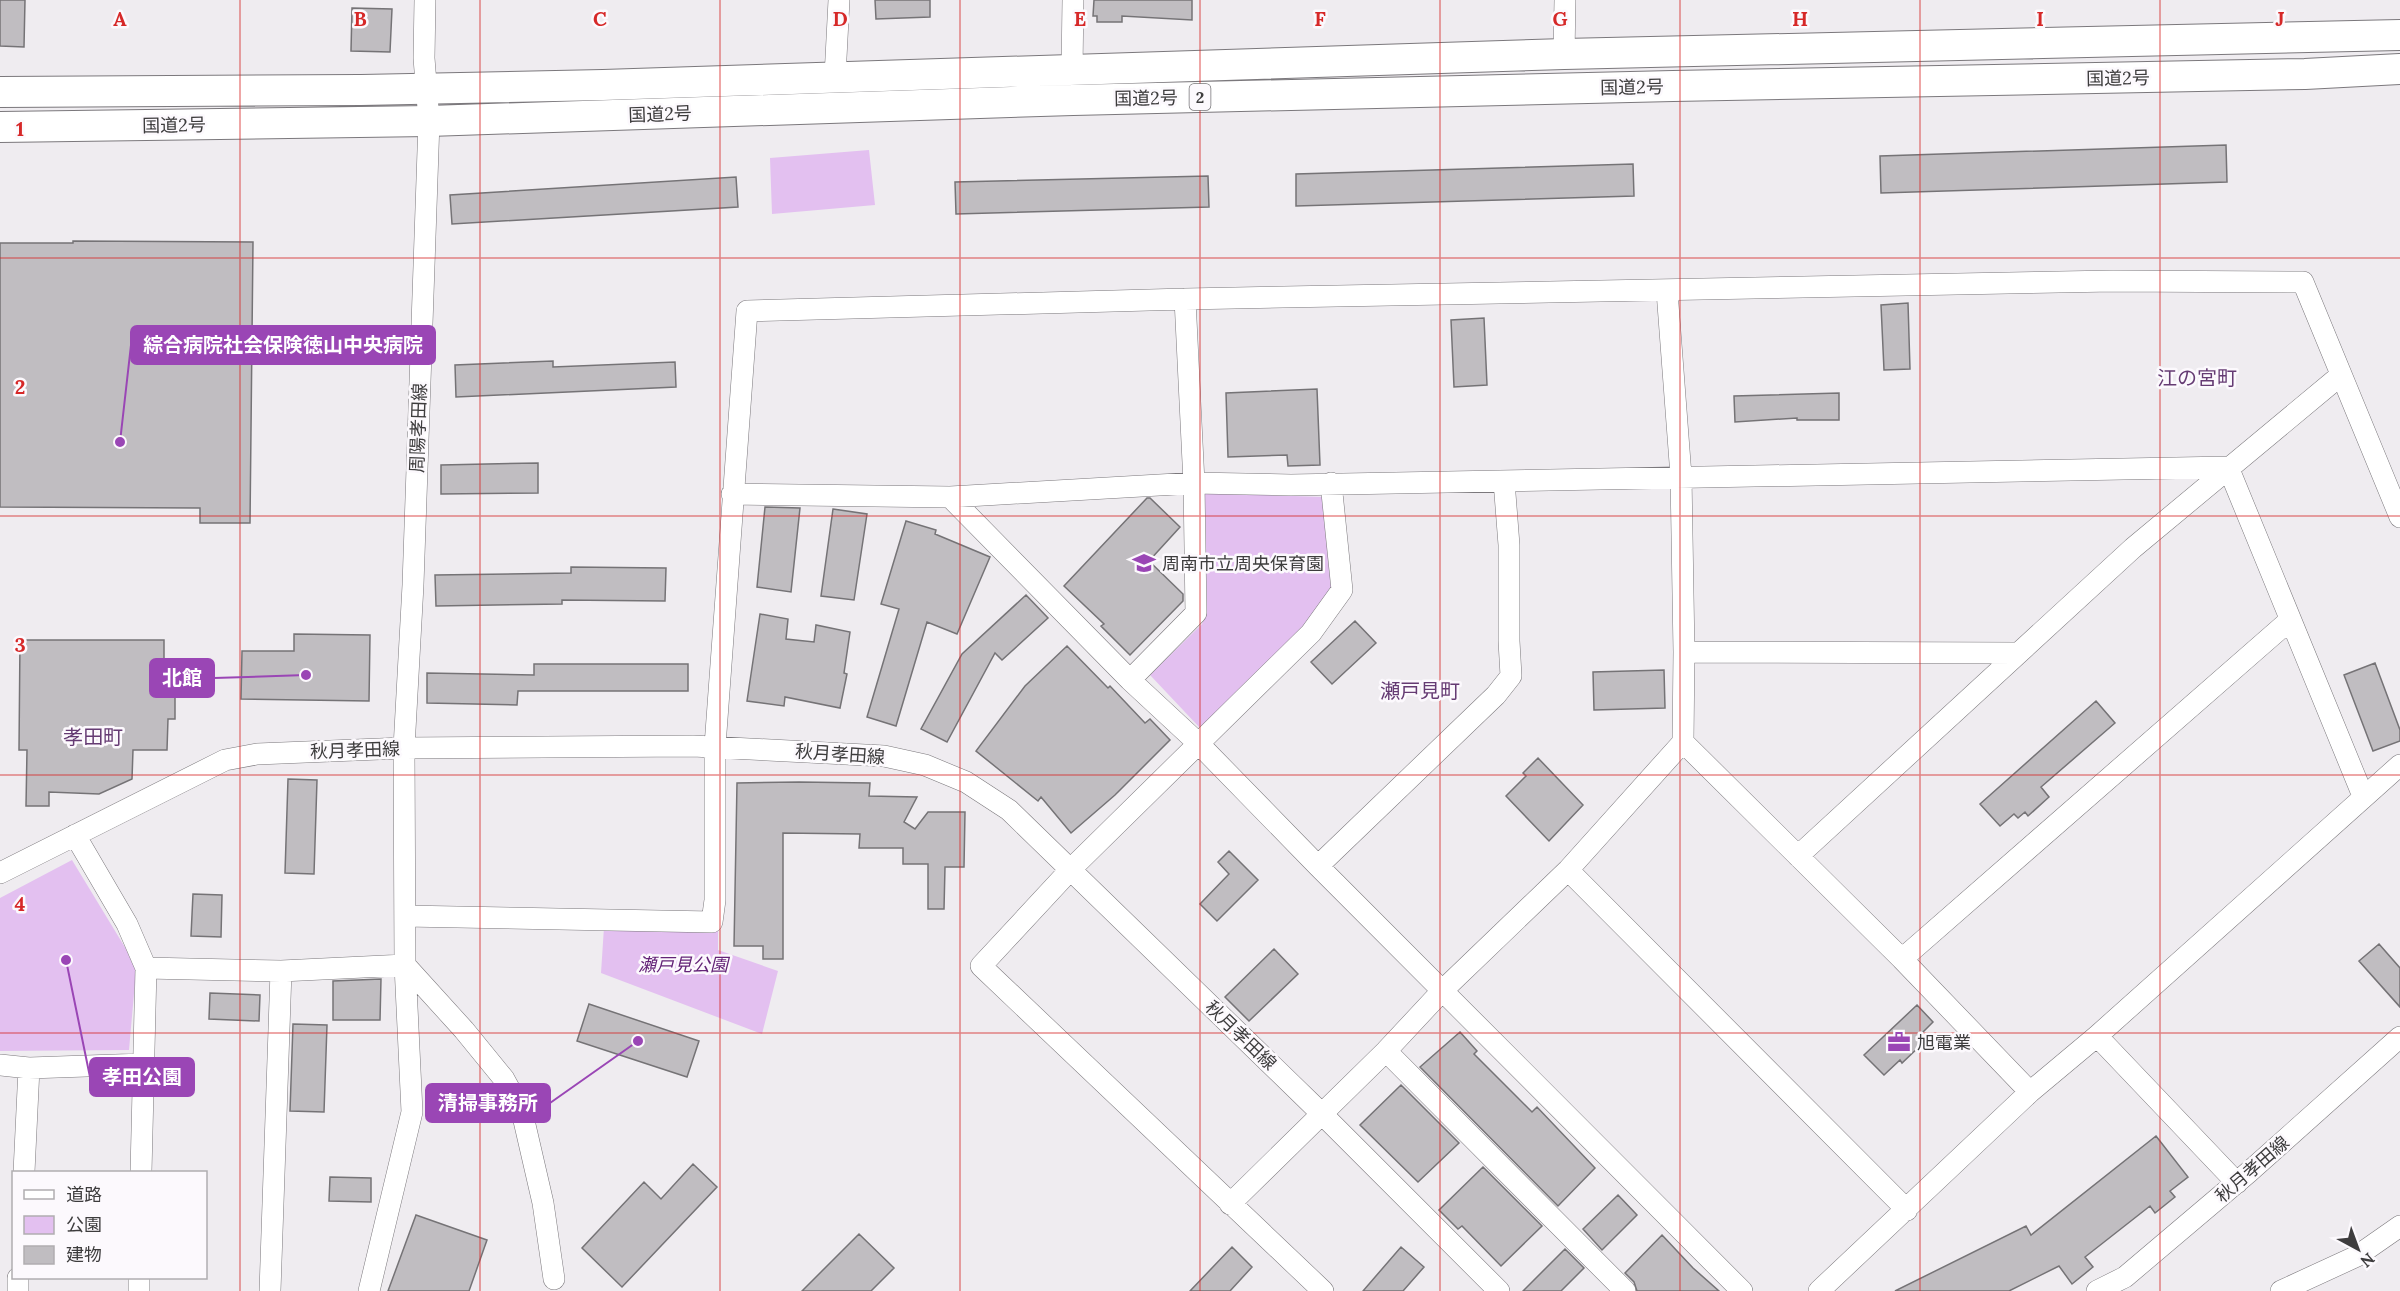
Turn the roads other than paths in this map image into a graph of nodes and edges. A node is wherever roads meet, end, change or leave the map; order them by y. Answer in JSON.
{"nodes":[{"id":1,"x":425,"y":0,"type":"edge"},
{"id":2,"x":839,"y":0,"type":"edge"},
{"id":3,"x":1072,"y":0,"type":"edge"},
{"id":4,"x":1565,"y":0,"type":"edge"},
{"id":5,"x":2400,"y":35,"type":"edge"},
{"id":6,"x":1564,"y":54,"type":"junction"},
{"id":7,"x":1072,"y":69,"type":"junction"},
{"id":8,"x":2400,"y":69,"type":"edge"},
{"id":9,"x":836,"y":77,"type":"junction"},
{"id":10,"x":428,"y":88,"type":"junction"},
{"id":11,"x":0,"y":92,"type":"edge"},
{"id":12,"x":429,"y":121,"type":"junction"},
{"id":13,"x":0,"y":127,"type":"edge"},
{"id":14,"x":1667,"y":291,"type":"junction"},
{"id":15,"x":1185,"y":298,"type":"junction"},
{"id":16,"x":2341,"y":375,"type":"junction"},
{"id":17,"x":2228,"y":467,"type":"junction"},
{"id":18,"x":1681,"y":476,"type":"junction"},
{"id":19,"x":1504,"y":481,"type":"junction"},
{"id":20,"x":1194,"y":483,"type":"junction"},
{"id":21,"x":1331,"y":483,"type":"junction"},
{"id":22,"x":732,"y":494,"type":"junction"},
{"id":23,"x":950,"y":497,"type":"junction"},
{"id":24,"x":2400,"y":517,"type":"edge"},
{"id":25,"x":2290,"y":620,"type":"junction"},
{"id":26,"x":1684,"y":652,"type":"junction"},
{"id":27,"x":2018,"y":653,"type":"junction"},
{"id":28,"x":1130,"y":680,"type":"junction"},
{"id":29,"x":1683,"y":742,"type":"junction"},
{"id":30,"x":1199,"y":744,"type":"junction"},
{"id":31,"x":715,"y":746,"type":"junction"},
{"id":32,"x":404,"y":748,"type":"junction"},
{"id":33,"x":2400,"y":765,"type":"edge"},
{"id":34,"x":2363,"y":796,"type":"junction"},
{"id":35,"x":75,"y":835,"type":"junction"},
{"id":36,"x":1798,"y":856,"type":"junction"},
{"id":37,"x":1318,"y":866,"type":"junction"},
{"id":38,"x":1071,"y":869,"type":"junction"},
{"id":39,"x":1568,"y":870,"type":"junction"},
{"id":40,"x":0,"y":873,"type":"edge"},
{"id":41,"x":405,"y":916,"type":"junction"},
{"id":42,"x":1902,"y":959,"type":"junction"},
{"id":43,"x":405,"y":965,"type":"junction"},
{"id":44,"x":146,"y":968,"type":"junction"},
{"id":45,"x":281,"y":970,"type":"junction"},
{"id":46,"x":1442,"y":991,"type":"junction"},
{"id":47,"x":2097,"y":1036,"type":"junction"},
{"id":48,"x":2400,"y":1037,"type":"edge"},
{"id":49,"x":1386,"y":1051,"type":"junction"},
{"id":50,"x":144,"y":1064,"type":"junction"},
{"id":51,"x":0,"y":1065,"type":"edge"},
{"id":52,"x":29,"y":1068,"type":"junction"},
{"id":53,"x":2030,"y":1092,"type":"junction"},
{"id":54,"x":1321,"y":1113,"type":"junction"},
{"id":55,"x":24,"y":1171,"type":"edge"},
{"id":56,"x":141,"y":1171,"type":"edge"},
{"id":57,"x":2237,"y":1183,"type":"junction"},
{"id":58,"x":1230,"y":1204,"type":"junction"},
{"id":59,"x":1907,"y":1210,"type":"junction"},
{"id":60,"x":2400,"y":1226,"type":"edge"},
{"id":61,"x":554,"y":1279,"type":"dead end"},
{"id":62,"x":270,"y":1291,"type":"edge"},
{"id":63,"x":369,"y":1291,"type":"edge"},
{"id":64,"x":1323,"y":1291,"type":"edge"},
{"id":65,"x":1499,"y":1291,"type":"edge"},
{"id":66,"x":1625,"y":1291,"type":"edge"},
{"id":67,"x":1742,"y":1291,"type":"edge"},
{"id":68,"x":1819,"y":1291,"type":"edge"},
{"id":69,"x":2097,"y":1291,"type":"edge"},
{"id":70,"x":2281,"y":1291,"type":"edge"}],
"edges":[{"from":1,"to":10,"type":"street","name":"周陽孝田線"},
{"from":2,"to":9,"type":"street"},
{"from":3,"to":7,"type":"street"},
{"from":4,"to":6,"type":"street"},
{"from":5,"to":6,"type":"highway","name":"国道2号","number":"2"},
{"from":6,"to":7,"type":"highway","name":"国道2号","number":"2"},
{"from":7,"to":9,"type":"highway","name":"国道2号","number":"2"},
{"from":8,"to":12,"type":"highway","name":"国道2号","number":"2"},
{"from":9,"to":10,"type":"highway","name":"国道2号","number":"2"},
{"from":10,"to":11,"type":"highway","name":"国道2号","number":"2"},
{"from":10,"to":12,"type":"street","name":"周陽孝田線"},
{"from":12,"to":13,"type":"highway","name":"国道2号","number":"2"},
{"from":12,"to":32,"type":"street","name":"周陽孝田線"},
{"from":14,"to":15,"type":"street"},
{"from":14,"to":16,"type":"street"},
{"from":14,"to":18,"type":"street"},
{"from":15,"to":20,"type":"street"},
{"from":15,"to":22,"type":"street"},
{"from":16,"to":17,"type":"street"},
{"from":16,"to":24,"type":"street"},
{"from":17,"to":18,"type":"street"},
{"from":17,"to":25,"type":"street"},
{"from":17,"to":27,"type":"street"},
{"from":18,"to":19,"type":"street"},
{"from":18,"to":26,"type":"street"},
{"from":19,"to":21,"type":"street"},
{"from":19,"to":37,"type":"street"},
{"from":20,"to":21,"type":"street"},
{"from":20,"to":23,"type":"street"},
{"from":20,"to":28,"type":"street"},
{"from":21,"to":30,"type":"street"},
{"from":22,"to":23,"type":"street"},
{"from":22,"to":31,"type":"street"},
{"from":23,"to":28,"type":"street"},
{"from":25,"to":34,"type":"street"},
{"from":25,"to":42,"type":"street"},
{"from":26,"to":27,"type":"street"},
{"from":26,"to":29,"type":"street"},
{"from":27,"to":36,"type":"street"},
{"from":28,"to":30,"type":"street"},
{"from":29,"to":36,"type":"street"},
{"from":29,"to":39,"type":"street"},
{"from":30,"to":37,"type":"street"},
{"from":30,"to":38,"type":"street"},
{"from":31,"to":32,"type":"street","name":"秋月孝田線"},
{"from":31,"to":38,"type":"street","name":"秋月孝田線"},
{"from":31,"to":41,"type":"street"},
{"from":32,"to":35,"type":"street","name":"秋月孝田線"},
{"from":32,"to":41,"type":"street","name":"周陽孝田線"},
{"from":33,"to":34,"type":"street"},
{"from":34,"to":47,"type":"street"},
{"from":35,"to":40,"type":"street","name":"秋月孝田線"},
{"from":35,"to":44,"type":"street"},
{"from":36,"to":42,"type":"street"},
{"from":37,"to":46,"type":"street"},
{"from":38,"to":54,"type":"street","name":"秋月孝田線"},
{"from":38,"to":58,"type":"street"},
{"from":39,"to":46,"type":"street"},
{"from":39,"to":59,"type":"street"},
{"from":41,"to":43,"type":"street","name":"周陽孝田線"},
{"from":42,"to":53,"type":"street"},
{"from":43,"to":45,"type":"street"},
{"from":43,"to":61,"type":"street"},
{"from":43,"to":63,"type":"street","name":"周陽孝田線"},
{"from":44,"to":45,"type":"street"},
{"from":44,"to":50,"type":"street"},
{"from":45,"to":62,"type":"street"},
{"from":46,"to":49,"type":"street"},
{"from":46,"to":67,"type":"street"},
{"from":47,"to":53,"type":"street"},
{"from":47,"to":57,"type":"street"},
{"from":48,"to":57,"type":"street","name":"秋月孝田線"},
{"from":49,"to":54,"type":"street"},
{"from":49,"to":66,"type":"street"},
{"from":50,"to":52,"type":"street"},
{"from":50,"to":56,"type":"street"},
{"from":51,"to":52,"type":"street"},
{"from":52,"to":55,"type":"street"},
{"from":53,"to":59,"type":"street"},
{"from":54,"to":58,"type":"street"},
{"from":54,"to":65,"type":"street","name":"秋月孝田線"},
{"from":57,"to":69,"type":"street","name":"秋月孝田線"},
{"from":58,"to":64,"type":"street"},
{"from":59,"to":68,"type":"street"},
{"from":60,"to":70,"type":"street"}]}
